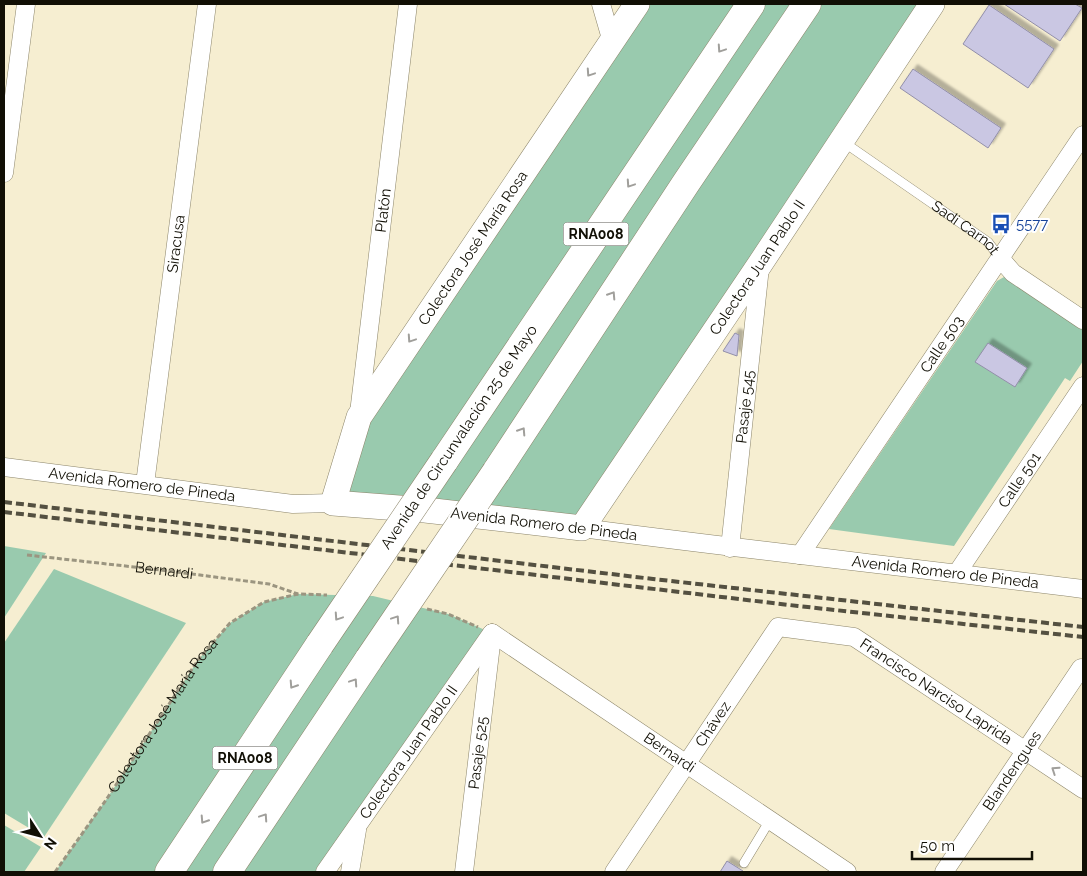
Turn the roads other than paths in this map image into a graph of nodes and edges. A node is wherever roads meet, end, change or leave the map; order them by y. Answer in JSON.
{"nodes":[{"id":1,"x":26,"y":4,"type":"edge"},
{"id":2,"x":207,"y":4,"type":"edge"},
{"id":3,"x":408,"y":4,"type":"edge"},
{"id":4,"x":601,"y":4,"type":"edge"},
{"id":5,"x":637,"y":4,"type":"edge"},
{"id":6,"x":807,"y":4,"type":"edge"},
{"id":7,"x":826,"y":4,"type":"edge"},
{"id":8,"x":932,"y":4,"type":"edge"},
{"id":9,"x":749,"y":5,"type":"edge"},
{"id":10,"x":612,"y":42,"type":"junction"},
{"id":11,"x":1083,"y":135,"type":"edge"},
{"id":12,"x":842,"y":140,"type":"junction"},
{"id":13,"x":4,"y":173,"type":"edge"},
{"id":14,"x":686,"y":183,"type":"junction"},
{"id":15,"x":1000,"y":258,"type":"junction"},
{"id":16,"x":760,"y":264,"type":"junction"},
{"id":17,"x":1083,"y":320,"type":"edge"},
{"id":18,"x":1083,"y":386,"type":"edge"},
{"id":19,"x":359,"y":417,"type":"junction"},
{"id":20,"x":4,"y":467,"type":"edge"},
{"id":21,"x":146,"y":484,"type":"junction"},
{"id":22,"x":333,"y":503,"type":"junction"},
{"id":23,"x":582,"y":528,"type":"junction"},
{"id":24,"x":730,"y":548,"type":"junction"},
{"id":25,"x":800,"y":554,"type":"junction"},
{"id":26,"x":957,"y":573,"type":"junction"},
{"id":27,"x":1083,"y":589,"type":"edge"},
{"id":28,"x":778,"y":627,"type":"joint"},
{"id":29,"x":492,"y":633,"type":"junction"},
{"id":30,"x":1081,"y":668,"type":"dead end"},
{"id":31,"x":1026,"y":750,"type":"junction"},
{"id":32,"x":686,"y":764,"type":"junction"},
{"id":33,"x":1083,"y":789,"type":"edge"},
{"id":34,"x":770,"y":820,"type":"junction"},
{"id":35,"x":358,"y":825,"type":"junction"},
{"id":36,"x":744,"y":863,"type":"dead end"},
{"id":37,"x":170,"y":872,"type":"edge"},
{"id":38,"x":227,"y":872,"type":"edge"},
{"id":39,"x":325,"y":872,"type":"edge"},
{"id":40,"x":350,"y":872,"type":"edge"},
{"id":41,"x":464,"y":872,"type":"edge"},
{"id":42,"x":614,"y":872,"type":"edge"},
{"id":43,"x":848,"y":872,"type":"edge"},
{"id":44,"x":944,"y":872,"type":"edge"}],
"edges":[{"from":1,"to":13,"type":"street"},
{"from":2,"to":21,"type":"street","name":"Siracusa"},
{"from":3,"to":19,"type":"street","name":"Platón"},
{"from":4,"to":10,"type":"street"},
{"from":5,"to":10,"type":"main road","name":"Colectora José María Rosa"},
{"from":6,"to":14,"type":"highway","number":"RNA008"},
{"from":7,"to":14,"type":"highway","number":"RNA008"},
{"from":8,"to":12,"type":"main road","name":"Colectora Juan Pablo II"},
{"from":9,"to":37,"type":"highway","name":"Avenida de Circunvalación 25 de Mayo","number":"RNA008","one_way":true,"bridge":true},
{"from":10,"to":19,"type":"main road","name":"Colectora José María Rosa","one_way":true},
{"from":11,"to":15,"type":"street","name":"Calle 503"},
{"from":12,"to":15,"type":"lane","name":"Sadi Carnot"},
{"from":12,"to":16,"type":"main road","name":"Colectora Juan Pablo II"},
{"from":38,"to":14,"type":"highway","number":"RNA008","one_way":true,"bridge":true},
{"from":15,"to":17,"type":"street","name":"Sadi Carnot"},
{"from":15,"to":25,"type":"street","name":"Calle 503"},
{"from":16,"to":23,"type":"main road","name":"Colectora Juan Pablo II"},
{"from":16,"to":24,"type":"street","name":"Pasaje 545"},
{"from":18,"to":26,"type":"street","name":"Calle 501"},
{"from":19,"to":22,"type":"main road","name":"Colectora José María Rosa"},
{"from":20,"to":21,"type":"street","name":"Avenida Romero de Pineda"},
{"from":21,"to":22,"type":"street","name":"Avenida Romero de Pineda"},
{"from":22,"to":23,"type":"main road","name":"Avenida Romero de Pineda"},
{"from":23,"to":24,"type":"street","name":"Avenida Romero de Pineda"},
{"from":24,"to":25,"type":"street","name":"Avenida Romero de Pineda"},
{"from":25,"to":26,"type":"street","name":"Avenida Romero de Pineda"},
{"from":26,"to":27,"type":"street","name":"Avenida Romero de Pineda"},
{"from":28,"to":31,"type":"street","name":"Francisco Narciso Laprida"},
{"from":28,"to":32,"type":"street","name":"Chávez"},
{"from":29,"to":32,"type":"street","name":"Bernardi"},
{"from":29,"to":35,"type":"street","name":"Colectora Juan Pablo II"},
{"from":29,"to":41,"type":"street","name":"Pasaje 525"},
{"from":30,"to":31,"type":"street","name":"Blandengues"},
{"from":33,"to":31,"type":"street","name":"Francisco Narciso Laprida","one_way":true},
{"from":31,"to":44,"type":"street","name":"Blandengues"},
{"from":32,"to":34,"type":"street","name":"Bernardi"},
{"from":32,"to":42,"type":"street","name":"Chávez"},
{"from":34,"to":36,"type":"lane"},
{"from":34,"to":43,"type":"street","name":"Bernardi"},
{"from":35,"to":39,"type":"street","name":"Colectora Juan Pablo II"},
{"from":35,"to":40,"type":"street"}]}
